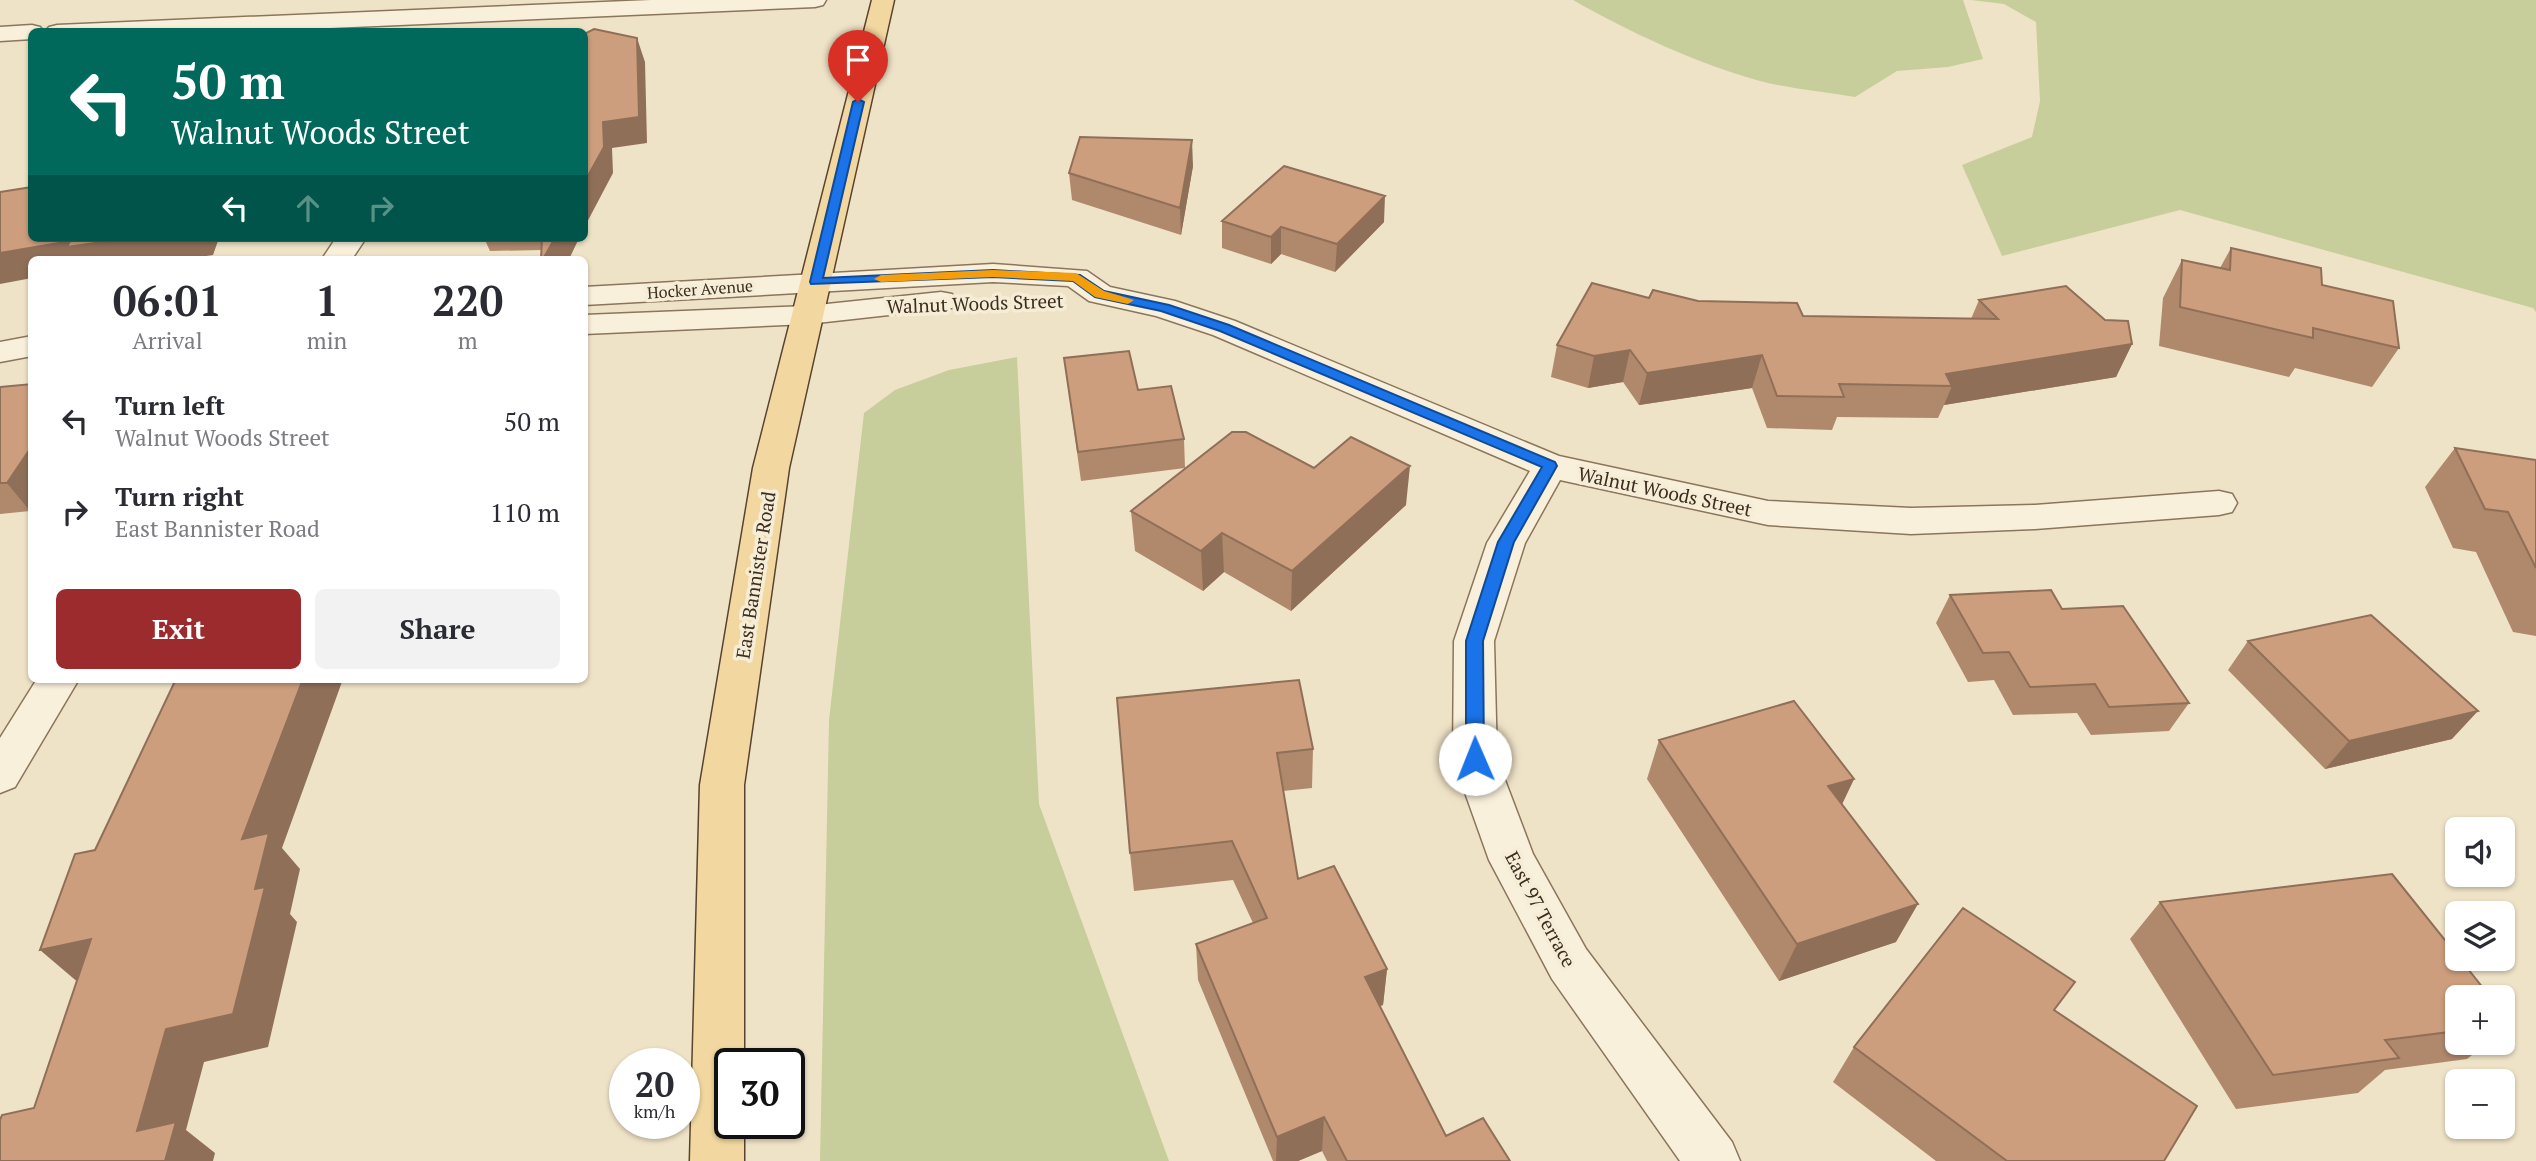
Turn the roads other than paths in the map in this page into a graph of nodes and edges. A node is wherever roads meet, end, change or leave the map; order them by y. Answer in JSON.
{"nodes":[{"id":1,"x":815,"y":0,"type":"edge"},
{"id":2,"x":883,"y":0,"type":"edge"},
{"id":3,"x":152,"y":28,"type":"edge"},
{"id":4,"x":28,"y":33,"type":"edge"},
{"id":5,"x":0,"y":34,"type":"edge"},
{"id":6,"x":588,"y":296,"type":"edge"},
{"id":7,"x":812,"y":298,"type":"junction"},
{"id":8,"x":588,"y":325,"type":"edge"},
{"id":9,"x":28,"y":347,"type":"edge"},
{"id":10,"x":0,"y":352,"type":"edge"},
{"id":11,"x":1550,"y":466,"type":"junction"},
{"id":12,"x":2220,"y":503,"type":"dead end"},
{"id":13,"x":56,"y":683,"type":"edge"},
{"id":14,"x":0,"y":775,"type":"edge"},
{"id":15,"x":716,"y":1161,"type":"edge"},
{"id":16,"x":1713,"y":1161,"type":"edge"}],
"edges":[{"from":1,"to":3,"type":"street"},
{"from":2,"to":7,"type":"main road","name":"East Bannister Road"},
{"from":4,"to":5,"type":"street"},
{"from":6,"to":7,"type":"street","name":"Hocker Avenue"},
{"from":7,"to":8,"type":"street","name":"Hocker Avenue"},
{"from":7,"to":11,"type":"street","name":"Walnut Woods Street"},
{"from":7,"to":15,"type":"main road","name":"East Bannister Road"},
{"from":9,"to":10,"type":"street"},
{"from":11,"to":12,"type":"street","name":"Walnut Woods Street"},
{"from":11,"to":16,"type":"street","name":"East 97 Terrace"},
{"from":13,"to":14,"type":"street"}]}
